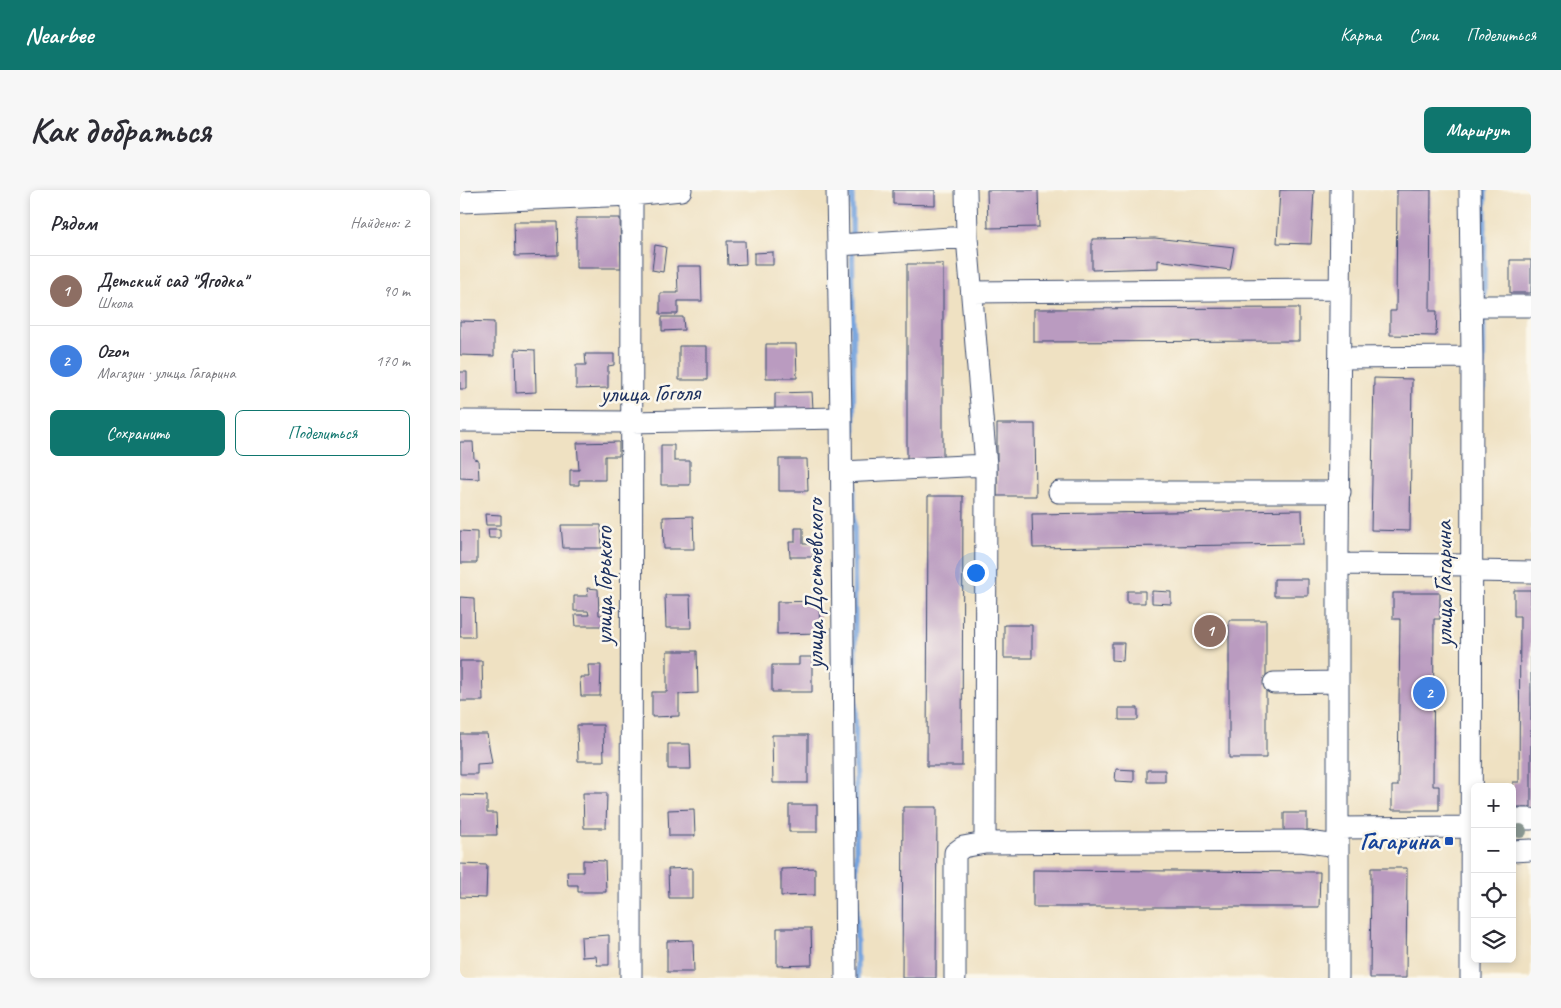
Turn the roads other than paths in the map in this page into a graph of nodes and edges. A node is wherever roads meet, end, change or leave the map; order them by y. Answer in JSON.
{"nodes":[{"id":1,"x":681,"y":190,"type":"edge"},
{"id":2,"x":837,"y":190,"type":"edge"},
{"id":3,"x":966,"y":190,"type":"edge"},
{"id":4,"x":1341,"y":190,"type":"edge"},
{"id":5,"x":1470,"y":190,"type":"edge"},
{"id":6,"x":644,"y":192,"type":"edge"},
{"id":7,"x":460,"y":202,"type":"edge"},
{"id":8,"x":967,"y":237,"type":"junction"},
{"id":9,"x":838,"y":245,"type":"junction"},
{"id":10,"x":1340,"y":289,"type":"junction"},
{"id":11,"x":972,"y":292,"type":"junction"},
{"id":12,"x":1472,"y":306,"type":"junction"},
{"id":13,"x":1531,"y":306,"type":"edge"},
{"id":14,"x":1472,"y":357,"type":"junction"},
{"id":15,"x":1340,"y":358,"type":"junction"},
{"id":16,"x":841,"y":418,"type":"junction"},
{"id":17,"x":460,"y":421,"type":"edge"},
{"id":18,"x":631,"y":422,"type":"junction"},
{"id":19,"x":986,"y":465,"type":"junction"},
{"id":20,"x":842,"y":472,"type":"junction"},
{"id":21,"x":1059,"y":492,"type":"dead end"},
{"id":22,"x":1340,"y":492,"type":"junction"},
{"id":23,"x":1338,"y":564,"type":"junction"},
{"id":24,"x":1472,"y":568,"type":"junction"},
{"id":25,"x":1531,"y":572,"type":"edge"},
{"id":26,"x":1338,"y":682,"type":"junction"},
{"id":27,"x":1274,"y":683,"type":"dead end"},
{"id":28,"x":1471,"y":783,"type":"edge"},
{"id":29,"x":1516,"y":819,"type":"edge"},
{"id":30,"x":1531,"y":819,"type":"edge"},
{"id":31,"x":1471,"y":827,"type":"edge"},
{"id":32,"x":1338,"y":837,"type":"junction"},
{"id":33,"x":985,"y":843,"type":"junction"},
{"id":34,"x":1531,"y":850,"type":"edge"},
{"id":35,"x":1516,"y":851,"type":"edge"},
{"id":36,"x":1473,"y":873,"type":"edge"},
{"id":37,"x":631,"y":978,"type":"edge"},
{"id":38,"x":846,"y":978,"type":"edge"},
{"id":39,"x":955,"y":978,"type":"edge"},
{"id":40,"x":1338,"y":978,"type":"edge"},
{"id":41,"x":1471,"y":978,"type":"edge"}],
"edges":[{"from":1,"to":6,"type":"street"},
{"from":2,"to":9,"type":"street","name":"улица Достоевского"},
{"from":3,"to":8,"type":"street"},
{"from":4,"to":10,"type":"street"},
{"from":5,"to":12,"type":"street","name":"улица Гагарина"},
{"from":6,"to":7,"type":"street"},
{"from":6,"to":18,"type":"street","name":"улица Горького"},
{"from":8,"to":9,"type":"street"},
{"from":8,"to":11,"type":"street"},
{"from":9,"to":16,"type":"street","name":"улица Достоевского"},
{"from":10,"to":11,"type":"street"},
{"from":10,"to":15,"type":"street"},
{"from":11,"to":19,"type":"street"},
{"from":12,"to":13,"type":"street"},
{"from":12,"to":14,"type":"street","name":"улица Гагарина"},
{"from":14,"to":15,"type":"street"},
{"from":14,"to":24,"type":"street","name":"улица Гагарина"},
{"from":15,"to":22,"type":"street"},
{"from":16,"to":18,"type":"street","name":"улица Гоголя"},
{"from":16,"to":20,"type":"street","name":"улица Достоевского"},
{"from":17,"to":18,"type":"street","name":"улица Гоголя"},
{"from":18,"to":37,"type":"street","name":"улица Горького"},
{"from":19,"to":20,"type":"street"},
{"from":19,"to":33,"type":"street"},
{"from":20,"to":38,"type":"street","name":"улица Достоевского"},
{"from":21,"to":22,"type":"street"},
{"from":22,"to":23,"type":"street"},
{"from":23,"to":24,"type":"street"},
{"from":23,"to":26,"type":"street"},
{"from":24,"to":25,"type":"street"},
{"from":24,"to":28,"type":"street","name":"улица Гагарина"},
{"from":26,"to":27,"type":"street"},
{"from":26,"to":32,"type":"street"},
{"from":29,"to":30,"type":"street"},
{"from":31,"to":32,"type":"street"},
{"from":32,"to":33,"type":"street"},
{"from":32,"to":40,"type":"street"},
{"from":33,"to":39,"type":"street"},
{"from":34,"to":35,"type":"street"},
{"from":36,"to":41,"type":"street","name":"улица Гагарина"}]}
